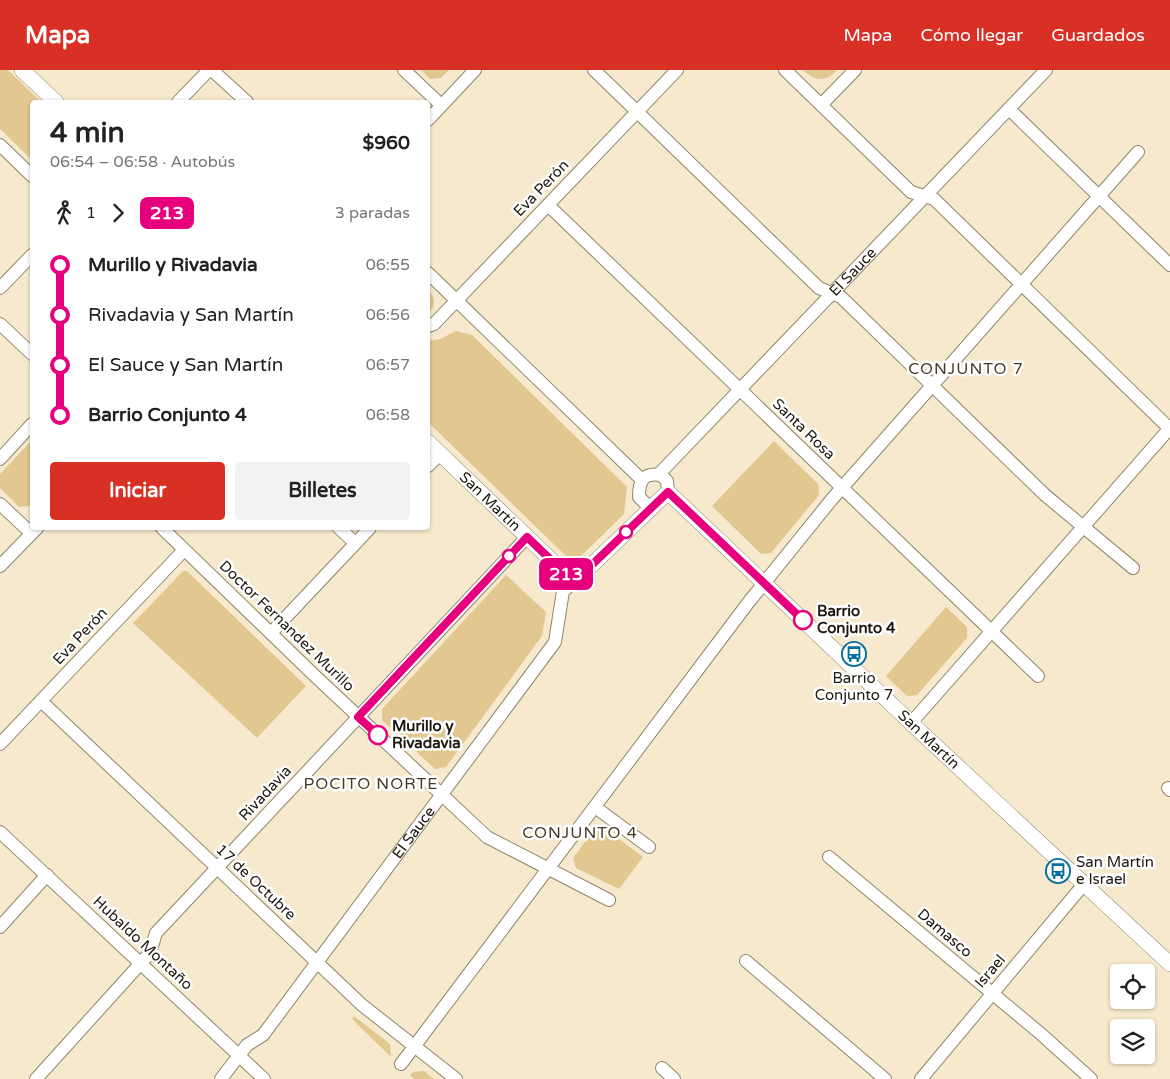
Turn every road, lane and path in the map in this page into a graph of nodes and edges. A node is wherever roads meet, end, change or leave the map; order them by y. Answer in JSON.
{"nodes":[{"id":1,"x":22,"y":70,"type":"edge"},
{"id":2,"x":211,"y":70,"type":"edge"},
{"id":3,"x":404,"y":70,"type":"edge"},
{"id":4,"x":475,"y":70,"type":"edge"},
{"id":5,"x":594,"y":70,"type":"edge"},
{"id":6,"x":677,"y":70,"type":"edge"},
{"id":7,"x":785,"y":70,"type":"edge"},
{"id":8,"x":855,"y":70,"type":"edge"},
{"id":9,"x":1046,"y":70,"type":"edge"},
{"id":10,"x":54,"y":100,"type":"edge"},
{"id":11,"x":180,"y":100,"type":"edge"},
{"id":12,"x":245,"y":100,"type":"edge"},
{"id":13,"x":821,"y":105,"type":"junction"},
{"id":14,"x":441,"y":106,"type":"junction"},
{"id":15,"x":1009,"y":109,"type":"junction"},
{"id":16,"x":637,"y":112,"type":"junction"},
{"id":17,"x":430,"y":118,"type":"edge"},
{"id":18,"x":0,"y":145,"type":"edge"},
{"id":19,"x":1138,"y":152,"type":"dead end"},
{"id":20,"x":30,"y":174,"type":"edge"},
{"id":21,"x":925,"y":196,"type":"junction"},
{"id":22,"x":1099,"y":196,"type":"junction"},
{"id":23,"x":548,"y":205,"type":"junction"},
{"id":24,"x":30,"y":256,"type":"edge"},
{"id":25,"x":1170,"y":265,"type":"edge"},
{"id":26,"x":430,"y":275,"type":"edge"},
{"id":27,"x":1022,"y":284,"type":"junction"},
{"id":28,"x":0,"y":288,"type":"edge"},
{"id":29,"x":832,"y":293,"type":"junction"},
{"id":30,"x":456,"y":301,"type":"junction"},
{"id":31,"x":0,"y":324,"type":"edge"},
{"id":32,"x":430,"y":325,"type":"edge"},
{"id":33,"x":30,"y":352,"type":"edge"},
{"id":34,"x":932,"y":386,"type":"junction"},
{"id":35,"x":739,"y":390,"type":"junction"},
{"id":36,"x":30,"y":426,"type":"edge"},
{"id":37,"x":1170,"y":429,"type":"edge"},
{"id":38,"x":430,"y":444,"type":"edge"},
{"id":39,"x":440,"y":454,"type":"junction"},
{"id":40,"x":0,"y":459,"type":"edge"},
{"id":41,"x":430,"y":464,"type":"edge"},
{"id":42,"x":659,"y":474,"type":"junction"},
{"id":43,"x":641,"y":479,"type":"junction"},
{"id":44,"x":842,"y":488,"type":"junction"},
{"id":45,"x":668,"y":492,"type":"junction"},
{"id":46,"x":0,"y":504,"type":"edge"},
{"id":47,"x":654,"y":505,"type":"junction"},
{"id":48,"x":30,"y":527,"type":"edge"},
{"id":49,"x":1083,"y":527,"type":"junction"},
{"id":50,"x":34,"y":530,"type":"edge"},
{"id":51,"x":164,"y":530,"type":"edge"},
{"id":52,"x":341,"y":530,"type":"edge"},
{"id":53,"x":368,"y":530,"type":"edge"},
{"id":54,"x":527,"y":537,"type":"junction"},
{"id":55,"x":355,"y":543,"type":"junction"},
{"id":56,"x":184,"y":550,"type":"junction"},
{"id":57,"x":0,"y":566,"type":"edge"},
{"id":58,"x":1133,"y":568,"type":"dead end"},
{"id":59,"x":574,"y":582,"type":"junction"},
{"id":60,"x":764,"y":583,"type":"junction"},
{"id":61,"x":992,"y":631,"type":"junction"},
{"id":62,"x":271,"y":633,"type":"junction"},
{"id":63,"x":1038,"y":676,"type":"dead end"},
{"id":64,"x":41,"y":700,"type":"junction"},
{"id":65,"x":358,"y":717,"type":"junction"},
{"id":66,"x":911,"y":723,"type":"junction"},
{"id":67,"x":0,"y":744,"type":"edge"},
{"id":68,"x":442,"y":795,"type":"junction"},
{"id":69,"x":595,"y":807,"type":"junction"},
{"id":70,"x":0,"y":832,"type":"edge"},
{"id":71,"x":648,"y":847,"type":"dead end"},
{"id":72,"x":829,"y":857,"type":"dead end"},
{"id":73,"x":217,"y":868,"type":"junction"},
{"id":74,"x":548,"y":868,"type":"junction"},
{"id":75,"x":47,"y":875,"type":"junction"},
{"id":76,"x":1084,"y":884,"type":"junction"},
{"id":77,"x":609,"y":900,"type":"dead end"},
{"id":78,"x":0,"y":927,"type":"edge"},
{"id":79,"x":746,"y":961,"type":"dead end"},
{"id":80,"x":318,"y":962,"type":"junction"},
{"id":81,"x":141,"y":963,"type":"junction"},
{"id":82,"x":1170,"y":964,"type":"edge"},
{"id":83,"x":992,"y":994,"type":"junction"},
{"id":84,"x":415,"y":1046,"type":"junction"},
{"id":85,"x":239,"y":1056,"type":"junction"},
{"id":86,"x":402,"y":1064,"type":"dead end"},
{"id":87,"x":662,"y":1068,"type":"dead end"},
{"id":88,"x":36,"y":1079,"type":"edge"},
{"id":89,"x":221,"y":1079,"type":"edge"},
{"id":90,"x":264,"y":1079,"type":"edge"},
{"id":91,"x":456,"y":1079,"type":"edge"},
{"id":92,"x":674,"y":1079,"type":"edge"},
{"id":93,"x":885,"y":1079,"type":"edge"},
{"id":94,"x":921,"y":1079,"type":"edge"},
{"id":95,"x":1091,"y":1079,"type":"edge"}],
"edges":[{"from":1,"to":10,"type":"street"},
{"from":2,"to":11,"type":"street"},
{"from":2,"to":12,"type":"street"},
{"from":3,"to":14,"type":"street"},
{"from":4,"to":14,"type":"street"},
{"from":5,"to":16,"type":"street"},
{"from":6,"to":16,"type":"street","name":"Eva Perón"},
{"from":7,"to":13,"type":"street"},
{"from":8,"to":13,"type":"street"},
{"from":9,"to":15,"type":"street","name":"El Sauce"},
{"from":13,"to":21,"type":"street"},
{"from":14,"to":17,"type":"street"},
{"from":15,"to":21,"type":"street","name":"El Sauce"},
{"from":15,"to":22,"type":"street"},
{"from":16,"to":23,"type":"street","name":"Eva Perón"},
{"from":16,"to":29,"type":"street"},
{"from":18,"to":20,"type":"street"},
{"from":19,"to":22,"type":"street"},
{"from":21,"to":27,"type":"street"},
{"from":21,"to":29,"type":"street","name":"El Sauce"},
{"from":22,"to":25,"type":"street"},
{"from":22,"to":27,"type":"street"},
{"from":23,"to":30,"type":"street","name":"Eva Perón"},
{"from":23,"to":35,"type":"street","name":"Santa Rosa"},
{"from":24,"to":28,"type":"street"},
{"from":26,"to":30,"type":"street"},
{"from":27,"to":34,"type":"street"},
{"from":27,"to":37,"type":"street"},
{"from":29,"to":34,"type":"street"},
{"from":29,"to":35,"type":"street","name":"El Sauce"},
{"from":30,"to":32,"type":"street","name":"Eva Perón"},
{"from":30,"to":43,"type":"street"},
{"from":31,"to":33,"type":"street"},
{"from":34,"to":44,"type":"street"},
{"from":34,"to":49,"type":"street"},
{"from":35,"to":42,"type":"street","name":"El Sauce"},
{"from":35,"to":44,"type":"street","name":"Santa Rosa"},
{"from":36,"to":40,"type":"street"},
{"from":37,"to":49,"type":"street"},
{"from":38,"to":39,"type":"street","name":"San Martín"},
{"from":39,"to":41,"type":"street"},
{"from":39,"to":54,"type":"street","name":"San Martín"},
{"from":42,"to":43,"type":"street"},
{"from":42,"to":45,"type":"street"},
{"from":43,"to":47,"type":"street"},
{"from":44,"to":60,"type":"street"},
{"from":44,"to":61,"type":"street","name":"Santa Rosa"},
{"from":45,"to":47,"type":"street","name":"El Sauce"},
{"from":45,"to":60,"type":"street","name":"San Martín"},
{"from":46,"to":48,"type":"street"},
{"from":47,"to":59,"type":"street","name":"El Sauce"},
{"from":49,"to":58,"type":"street"},
{"from":49,"to":61,"type":"street"},
{"from":50,"to":57,"type":"street"},
{"from":51,"to":56,"type":"street","name":"Doctor Fernandez Murillo"},
{"from":52,"to":55,"type":"street"},
{"from":53,"to":55,"type":"street"},
{"from":54,"to":59,"type":"street","name":"San Martín"},
{"from":54,"to":65,"type":"street","name":"Rivadavia"},
{"from":55,"to":62,"type":"street"},
{"from":56,"to":62,"type":"street","name":"Doctor Fernandez Murillo"},
{"from":56,"to":64,"type":"street","name":"Eva Perón"},
{"from":59,"to":68,"type":"street","name":"El Sauce"},
{"from":60,"to":66,"type":"street","name":"San Martín"},
{"from":60,"to":69,"type":"street"},
{"from":61,"to":63,"type":"street","name":"Santa Rosa"},
{"from":61,"to":66,"type":"street"},
{"from":62,"to":65,"type":"street","name":"Doctor Fernandez Murillo"},
{"from":64,"to":67,"type":"street","name":"Eva Perón"},
{"from":64,"to":73,"type":"street","name":"17 de Octubre"},
{"from":65,"to":68,"type":"street","name":"Doctor Fernandez Murillo"},
{"from":65,"to":73,"type":"street","name":"Rivadavia"},
{"from":66,"to":76,"type":"street","name":"San Martín"},
{"from":68,"to":74,"type":"street","name":"Doctor Fernandez Murillo"},
{"from":68,"to":80,"type":"street","name":"El Sauce"},
{"from":69,"to":71,"type":"street"},
{"from":69,"to":74,"type":"street"},
{"from":70,"to":75,"type":"street","name":"Hubaldo Montaño"},
{"from":72,"to":83,"type":"street","name":"Damasco"},
{"from":73,"to":80,"type":"street","name":"17 de Octubre"},
{"from":73,"to":81,"type":"street","name":"Rivadavia"},
{"from":74,"to":77,"type":"street","name":"Doctor Fernandez Murillo"},
{"from":74,"to":84,"type":"street"},
{"from":75,"to":78,"type":"street"},
{"from":75,"to":81,"type":"street","name":"Hubaldo Montaño"},
{"from":76,"to":82,"type":"street","name":"San Martín"},
{"from":76,"to":83,"type":"street","name":"Israel"},
{"from":79,"to":93,"type":"street"},
{"from":80,"to":84,"type":"street","name":"17 de Octubre"},
{"from":80,"to":85,"type":"street","name":"El Sauce"},
{"from":81,"to":85,"type":"street","name":"Hubaldo Montaño"},
{"from":81,"to":88,"type":"street","name":"Rivadavia"},
{"from":83,"to":94,"type":"street","name":"Israel"},
{"from":83,"to":95,"type":"street","name":"Damasco"},
{"from":84,"to":86,"type":"street"},
{"from":84,"to":91,"type":"street","name":"17 de Octubre"},
{"from":85,"to":89,"type":"street","name":"El Sauce"},
{"from":85,"to":90,"type":"street","name":"Hubaldo Montaño"},
{"from":87,"to":92,"type":"street"}]}
